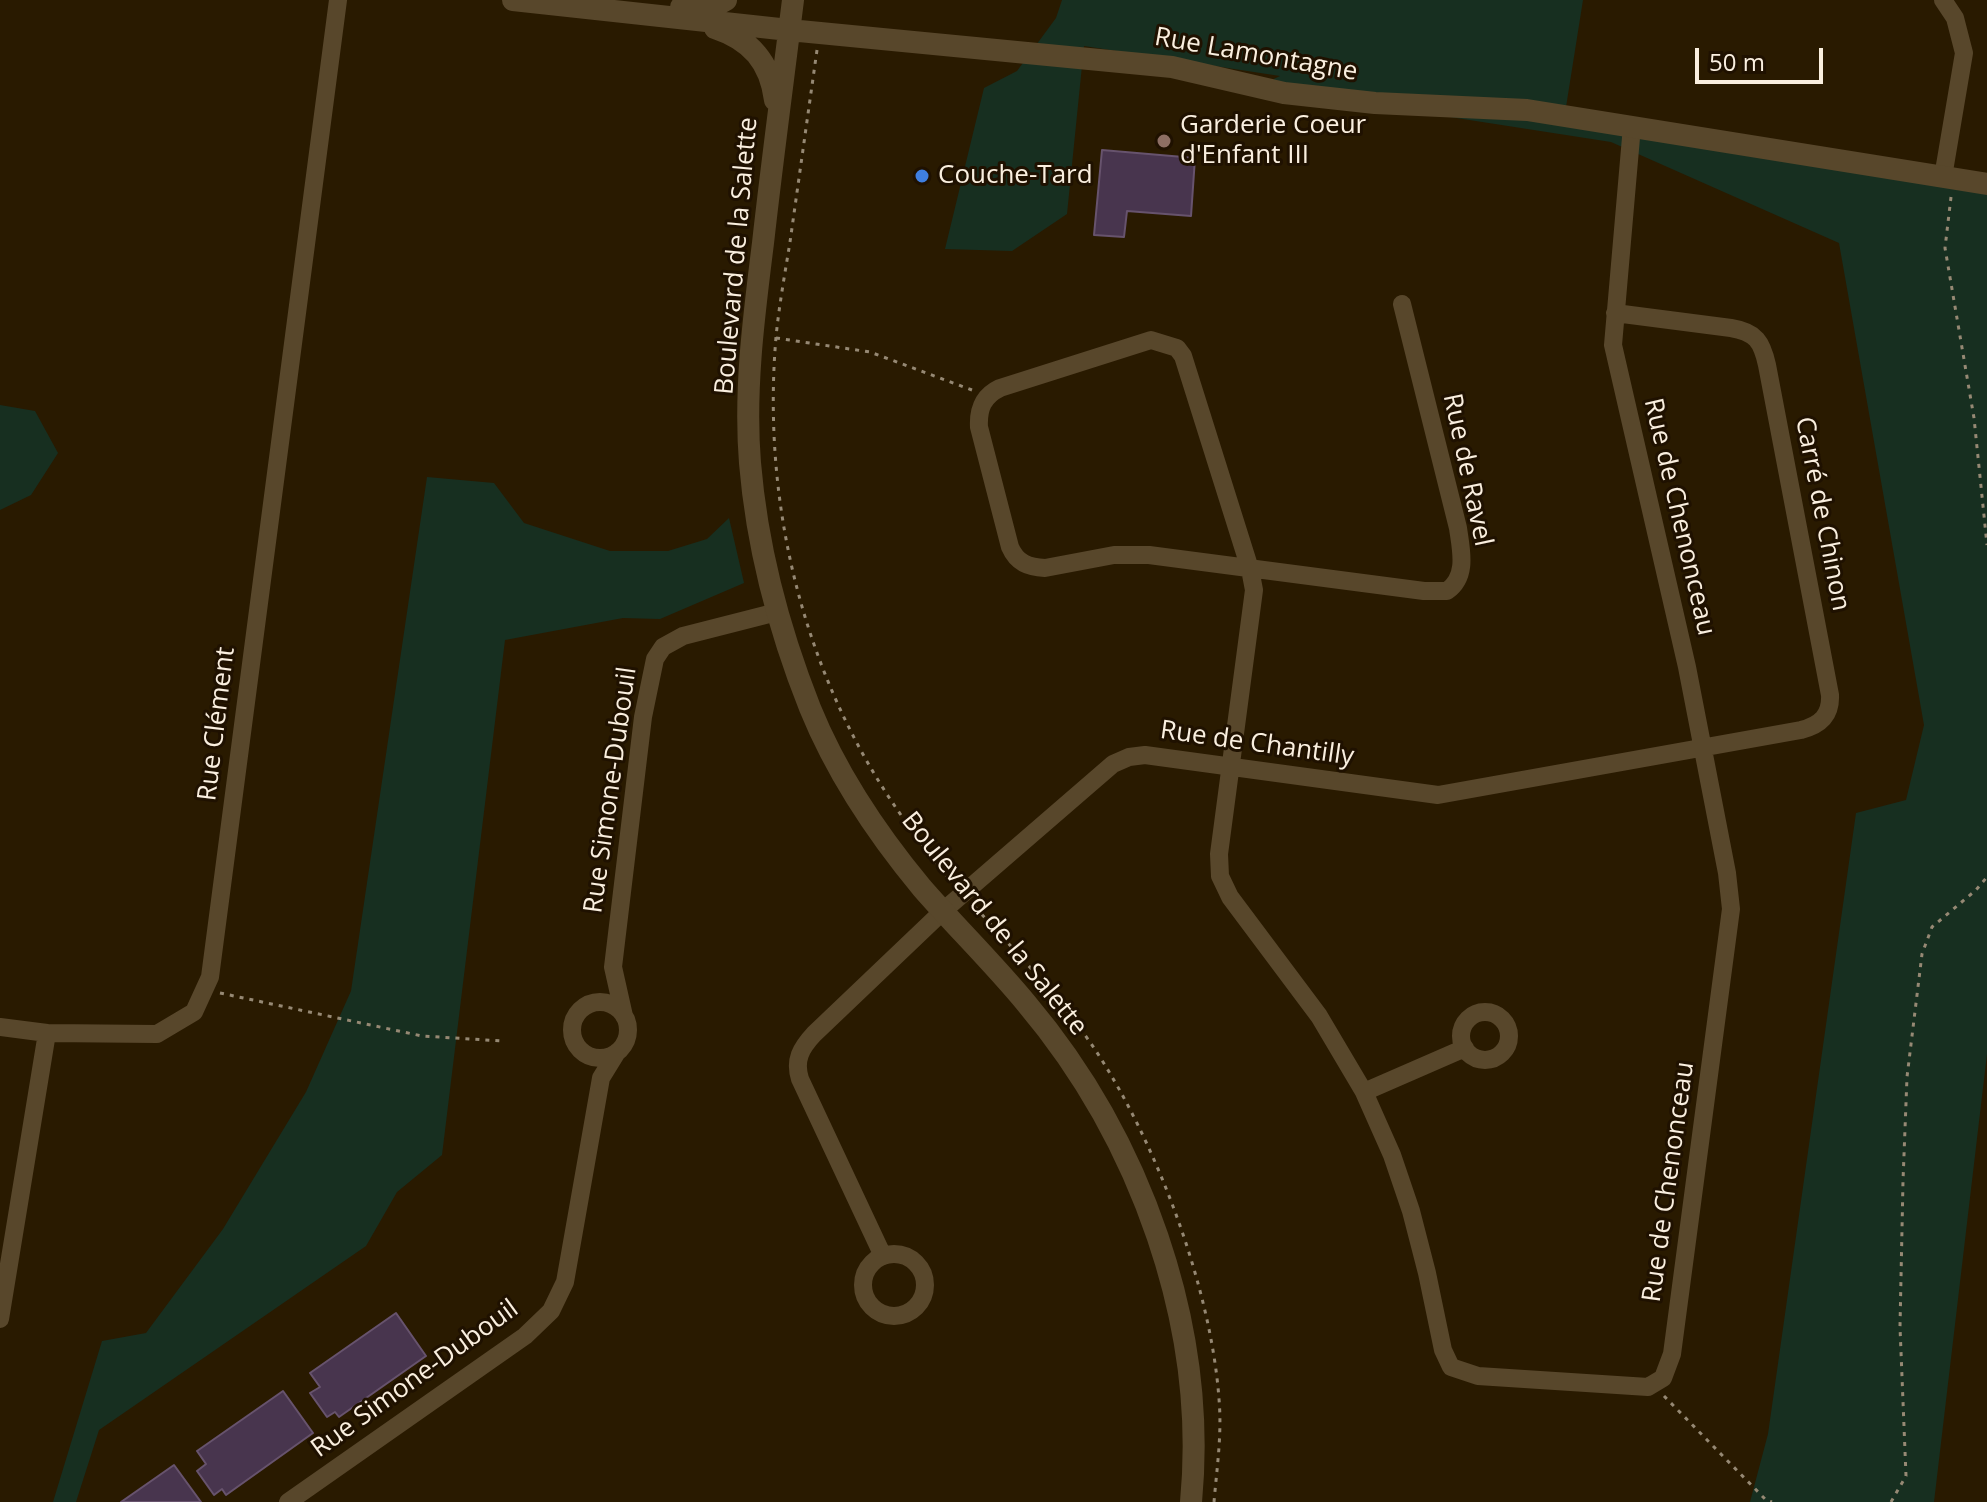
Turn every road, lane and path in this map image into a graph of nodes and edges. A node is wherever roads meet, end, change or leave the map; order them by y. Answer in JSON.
{"nodes":[{"id":1,"x":338,"y":0,"type":"edge"},
{"id":2,"x":513,"y":0,"type":"edge"},
{"id":3,"x":726,"y":0,"type":"edge"},
{"id":4,"x":793,"y":0,"type":"edge"},
{"id":5,"x":1943,"y":0,"type":"edge"},
{"id":6,"x":625,"y":11,"type":"junction"},
{"id":7,"x":679,"y":17,"type":"junction"},
{"id":8,"x":789,"y":30,"type":"junction"},
{"id":9,"x":819,"y":33,"type":"junction"},
{"id":10,"x":777,"y":122,"type":"junction"},
{"id":11,"x":1632,"y":126,"type":"junction"},
{"id":12,"x":1948,"y":178,"type":"junction"},
{"id":13,"x":1987,"y":184,"type":"edge"},
{"id":14,"x":1402,"y":304,"type":"dead end"},
{"id":15,"x":1615,"y":313,"type":"junction"},
{"id":16,"x":776,"y":338,"type":"junction"},
{"id":17,"x":976,"y":392,"type":"dead end"},
{"id":18,"x":1987,"y":545,"type":"edge"},
{"id":19,"x":1250,"y":569,"type":"junction"},
{"id":20,"x":777,"y":612,"type":"junction"},
{"id":21,"x":1703,"y":750,"type":"junction"},
{"id":22,"x":1229,"y":766,"type":"junction"},
{"id":23,"x":945,"y":875,"type":"dead end"},
{"id":24,"x":1987,"y":877,"type":"edge"},
{"id":25,"x":943,"y":911,"type":"junction"},
{"id":26,"x":613,"y":967,"type":"junction"},
{"id":27,"x":205,"y":989,"type":"junction"},
{"id":28,"x":587,"y":1005,"type":"junction"},
{"id":29,"x":624,"y":1016,"type":"junction"},
{"id":30,"x":0,"y":1027,"type":"edge"},
{"id":31,"x":47,"y":1033,"type":"junction"},
{"id":32,"x":503,"y":1041,"type":"dead end"},
{"id":33,"x":1465,"y":1048,"type":"dead end"},
{"id":34,"x":617,"y":1052,"type":"junction"},
{"id":35,"x":583,"y":1053,"type":"junction"},
{"id":36,"x":1364,"y":1092,"type":"junction"},
{"id":37,"x":595,"y":1100,"type":"junction"},
{"id":38,"x":883,"y":1256,"type":"dead end"},
{"id":39,"x":0,"y":1319,"type":"edge"},
{"id":40,"x":1662,"y":1395,"type":"dead end"},
{"id":41,"x":288,"y":1502,"type":"edge"},
{"id":42,"x":1191,"y":1502,"type":"edge"},
{"id":43,"x":1772,"y":1502,"type":"edge"},
{"id":44,"x":1891,"y":1502,"type":"edge"}],
"edges":[{"from":1,"to":27,"type":"street","name":"Rue Clément"},
{"from":2,"to":6,"type":"street","name":"Rue Lamontagne"},
{"from":3,"to":6,"type":"street"},
{"from":4,"to":8,"type":"street","name":"Boulevard de la Salette"},
{"from":5,"to":12,"type":"street"},
{"from":6,"to":7,"type":"street","name":"Rue Lamontagne"},
{"from":7,"to":8,"type":"street","name":"Rue Lamontagne"},
{"from":7,"to":10,"type":"street"},
{"from":8,"to":9,"type":"street","name":"Rue Lamontagne"},
{"from":8,"to":10,"type":"street","name":"Boulevard de la Salette"},
{"from":9,"to":11,"type":"street","name":"Rue Lamontagne"},
{"from":9,"to":16,"type":"path"},
{"from":10,"to":20,"type":"street","name":"Boulevard de la Salette"},
{"from":11,"to":12,"type":"street","name":"Rue Lamontagne"},
{"from":11,"to":15,"type":"street","name":"Rue de Chenonceau"},
{"from":12,"to":13,"type":"street","name":"Rue Lamontagne"},
{"from":12,"to":18,"type":"path"},
{"from":14,"to":19,"type":"street","name":"Rue de Ravel"},
{"from":15,"to":21,"type":"street","name":"Rue de Chenonceau"},
{"from":15,"to":21,"type":"street","name":"Carré de Chinon"},
{"from":16,"to":17,"type":"path"},
{"from":16,"to":23,"type":"path"},
{"from":19,"to":19,"type":"street"},
{"from":19,"to":22,"type":"street","name":"Rue de Chenonceau"},
{"from":20,"to":25,"type":"street","name":"Boulevard de la Salette"},
{"from":20,"to":26,"type":"street","name":"Rue Simone-Dubouil"},
{"from":21,"to":22,"type":"street","name":"Rue de Chantilly"},
{"from":21,"to":36,"type":"street","name":"Rue de Chenonceau"},
{"from":22,"to":25,"type":"street","name":"Rue de Chantilly"},
{"from":22,"to":36,"type":"street","name":"Rue de Chenonceau"},
{"from":24,"to":44,"type":"path"},
{"from":25,"to":38,"type":"street","name":"Rue de Chantilly"},
{"from":25,"to":42,"type":"street","name":"Boulevard de la Salette"},
{"from":26,"to":28,"type":"street","name":"Rue Simone-Dubouil"},
{"from":26,"to":29,"type":"street","name":"Rue Simone-Dubouil"},
{"from":27,"to":31,"type":"street","name":"Rue Clément"},
{"from":27,"to":32,"type":"path"},
{"from":28,"to":29,"type":"street"},
{"from":28,"to":35,"type":"street","name":"Rue Simone-Dubouil"},
{"from":29,"to":34,"type":"street","name":"Rue Simone-Dubouil"},
{"from":30,"to":31,"type":"street","name":"Rue Clément"},
{"from":31,"to":39,"type":"street"},
{"from":33,"to":36,"type":"street"},
{"from":34,"to":35,"type":"street"},
{"from":34,"to":37,"type":"street","name":"Rue Simone-Dubouil"},
{"from":35,"to":37,"type":"street","name":"Rue Simone-Dubouil"},
{"from":37,"to":41,"type":"street","name":"Rue Simone-Dubouil"},
{"from":40,"to":43,"type":"path"}]}
